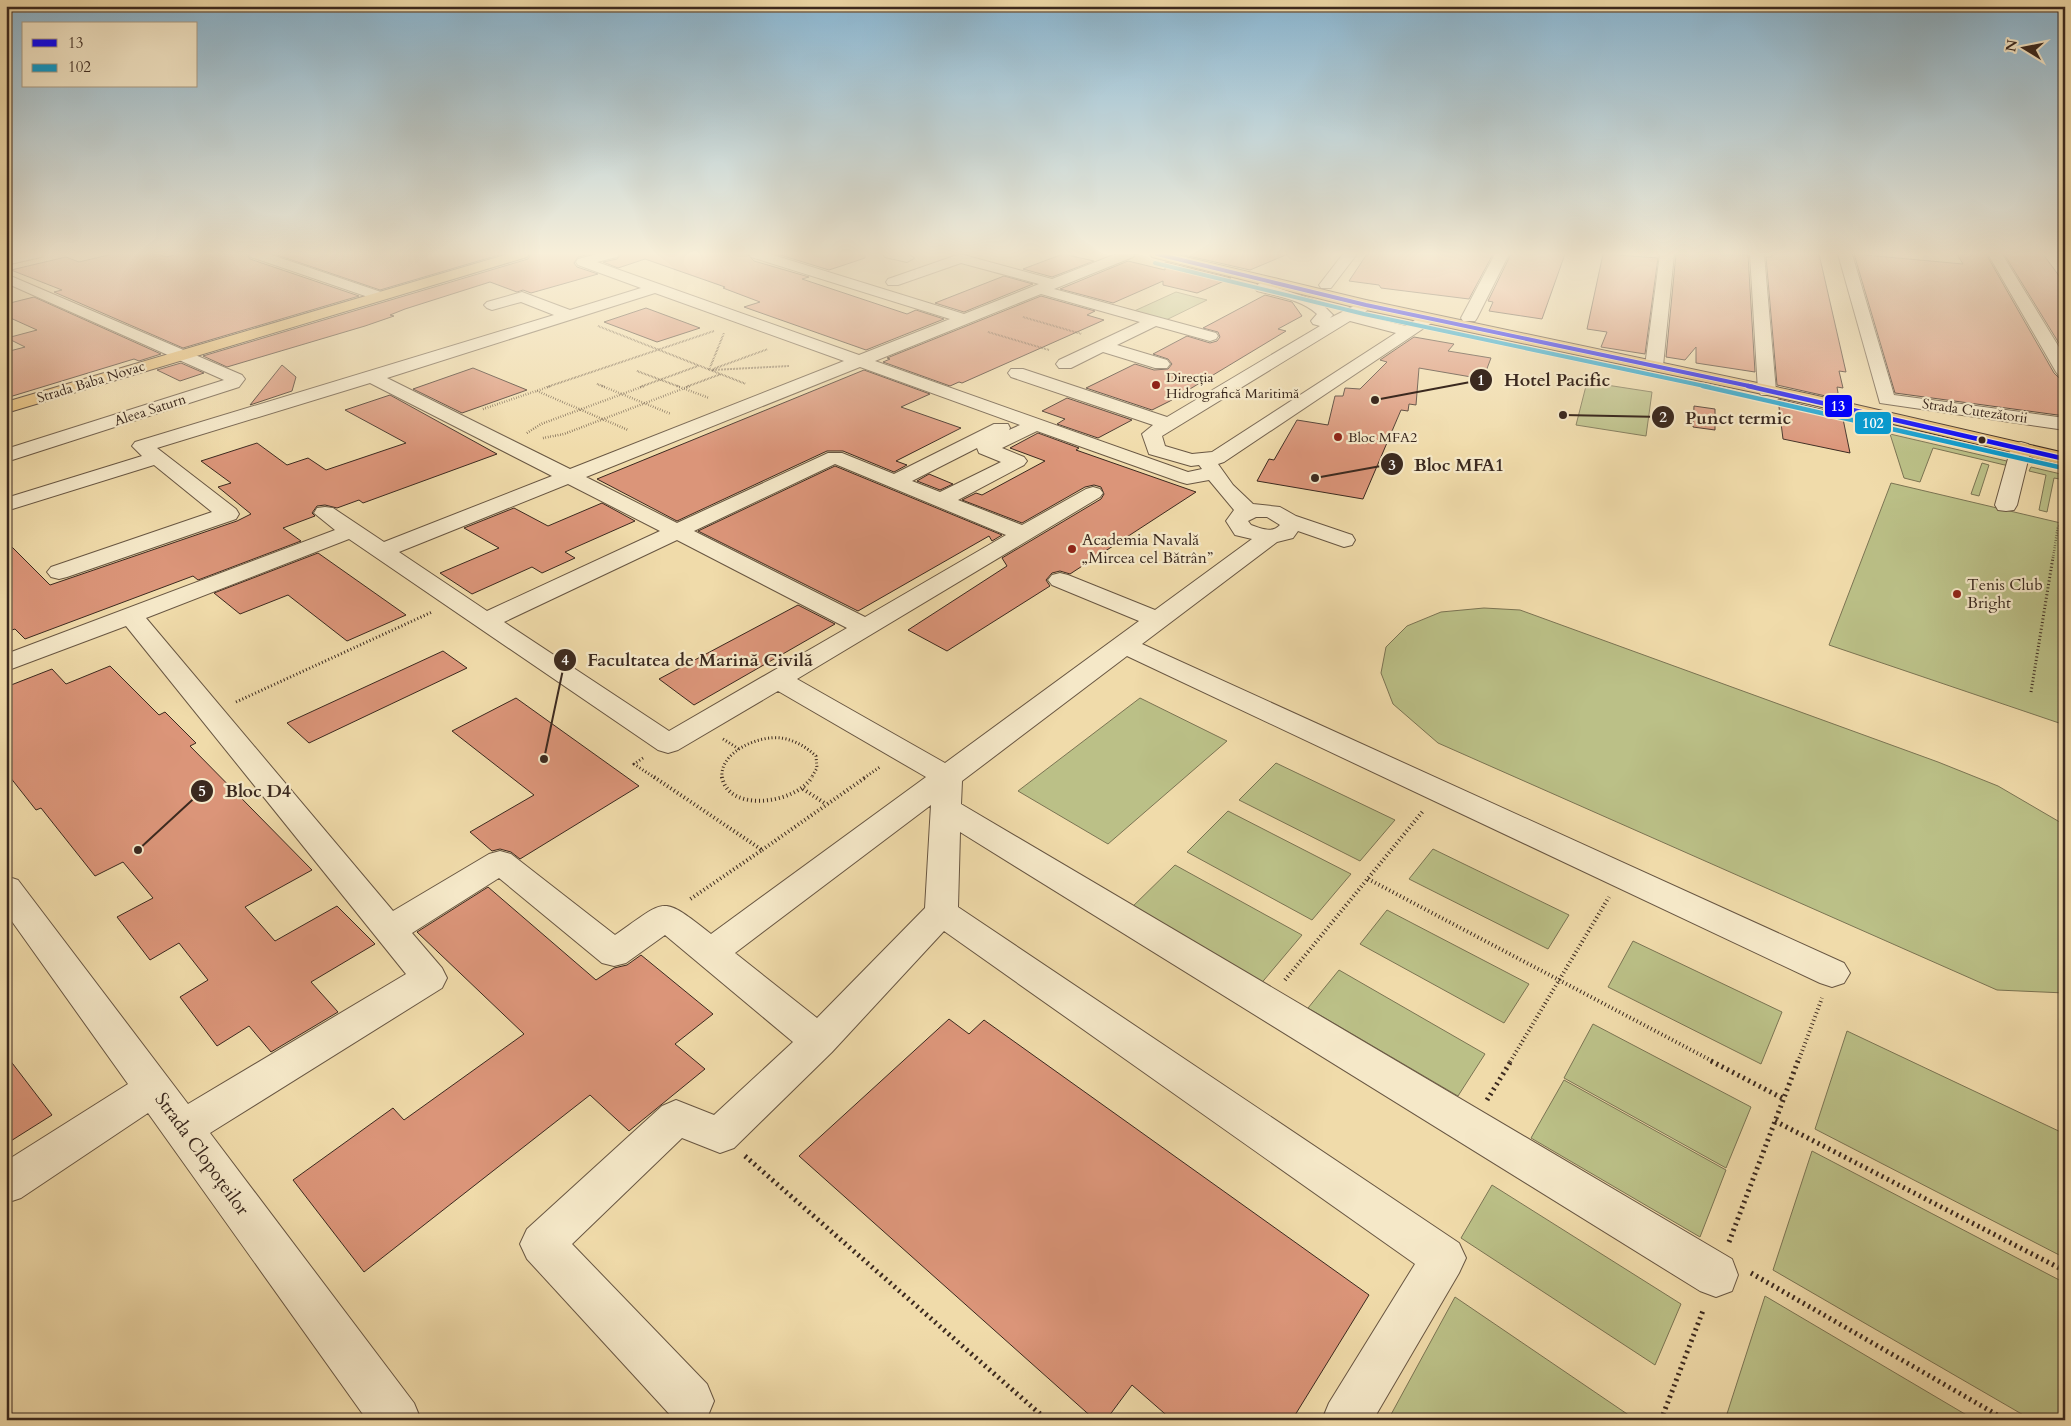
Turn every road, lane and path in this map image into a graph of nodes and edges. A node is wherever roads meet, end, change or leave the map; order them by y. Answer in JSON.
{"nodes":[{"id":1,"x":103,"y":321,"type":"edge"},
{"id":2,"x":297,"y":321,"type":"edge"},
{"id":3,"x":551,"y":321,"type":"edge"},
{"id":4,"x":583,"y":321,"type":"edge"},
{"id":5,"x":746,"y":321,"type":"edge"},
{"id":6,"x":961,"y":321,"type":"edge"},
{"id":7,"x":1033,"y":321,"type":"edge"},
{"id":8,"x":1154,"y":321,"type":"joint"},
{"id":9,"x":1340,"y":321,"type":"edge"},
{"id":10,"x":1344,"y":321,"type":"edge"},
{"id":11,"x":1425,"y":321,"type":"edge"},
{"id":12,"x":1435,"y":321,"type":"edge"},
{"id":13,"x":1478,"y":321,"type":"edge"},
{"id":14,"x":1659,"y":321,"type":"edge"},
{"id":15,"x":1762,"y":321,"type":"edge"},
{"id":16,"x":1863,"y":321,"type":"edge"},
{"id":17,"x":2034,"y":321,"type":"edge"},
{"id":18,"x":986,"y":331,"type":"dead end"},
{"id":19,"x":1409,"y":331,"type":"junction"},
{"id":20,"x":1210,"y":336,"type":"dead end"},
{"id":21,"x":797,"y":339,"type":"junction"},
{"id":22,"x":1106,"y":344,"type":"junction"},
{"id":23,"x":1564,"y":346,"type":"junction"},
{"id":24,"x":658,"y":350,"type":"junction"},
{"id":25,"x":182,"y":355,"type":"junction"},
{"id":26,"x":860,"y":361,"type":"junction"},
{"id":27,"x":1071,"y":361,"type":"joint"},
{"id":28,"x":1160,"y":364,"type":"dead end"},
{"id":29,"x":698,"y":366,"type":"junction"},
{"id":30,"x":793,"y":366,"type":"dead end"},
{"id":31,"x":1654,"y":366,"type":"junction"},
{"id":32,"x":709,"y":370,"type":"junction"},
{"id":33,"x":637,"y":371,"type":"dead end"},
{"id":34,"x":2065,"y":372,"type":"edge"},
{"id":35,"x":1017,"y":373,"type":"dead end"},
{"id":36,"x":721,"y":374,"type":"junction"},
{"id":37,"x":372,"y":376,"type":"junction"},
{"id":38,"x":660,"y":380,"type":"junction"},
{"id":39,"x":598,"y":384,"type":"dead end"},
{"id":40,"x":684,"y":389,"type":"junction"},
{"id":41,"x":537,"y":390,"type":"junction"},
{"id":42,"x":1768,"y":391,"type":"junction"},
{"id":43,"x":622,"y":394,"type":"junction"},
{"id":44,"x":774,"y":395,"type":"junction"},
{"id":45,"x":645,"y":403,"type":"junction"},
{"id":46,"x":6,"y":408,"type":"edge"},
{"id":47,"x":580,"y":409,"type":"junction"},
{"id":48,"x":738,"y":409,"type":"junction"},
{"id":49,"x":454,"y":418,"type":"junction"},
{"id":50,"x":604,"y":419,"type":"junction"},
{"id":51,"x":1028,"y":421,"type":"junction"},
{"id":52,"x":1169,"y":424,"type":"junction"},
{"id":53,"x":2065,"y":424,"type":"edge"},
{"id":54,"x":698,"y":425,"type":"junction"},
{"id":55,"x":656,"y":442,"type":"junction"},
{"id":56,"x":508,"y":446,"type":"junction"},
{"id":57,"x":2021,"y":448,"type":"junction"},
{"id":58,"x":6,"y":456,"type":"edge"},
{"id":59,"x":157,"y":458,"type":"junction"},
{"id":60,"x":2065,"y":459,"type":"edge"},
{"id":61,"x":1210,"y":466,"type":"junction"},
{"id":62,"x":570,"y":476,"type":"junction"},
{"id":63,"x":896,"y":482,"type":"junction"},
{"id":64,"x":1093,"y":493,"type":"dead end"},
{"id":65,"x":941,"y":500,"type":"junction"},
{"id":66,"x":6,"y":505,"type":"edge"},
{"id":67,"x":2006,"y":505,"type":"dead end"},
{"id":68,"x":325,"y":513,"type":"dead end"},
{"id":69,"x":2065,"y":528,"type":"edge"},
{"id":70,"x":1279,"y":529,"type":"junction"},
{"id":71,"x":351,"y":531,"type":"junction"},
{"id":72,"x":677,"y":531,"type":"junction"},
{"id":73,"x":1024,"y":534,"type":"junction"},
{"id":74,"x":1344,"y":540,"type":"dead end"},
{"id":75,"x":382,"y":551,"type":"junction"},
{"id":76,"x":59,"y":572,"type":"dead end"},
{"id":77,"x":1060,"y":580,"type":"dead end"},
{"id":78,"x":456,"y":601,"type":"junction"},
{"id":79,"x":130,"y":615,"type":"junction"},
{"id":80,"x":1157,"y":620,"type":"junction"},
{"id":81,"x":485,"y":621,"type":"junction"},
{"id":82,"x":865,"y":627,"type":"junction"},
{"id":83,"x":1124,"y":645,"type":"junction"},
{"id":84,"x":6,"y":663,"type":"edge"},
{"id":85,"x":777,"y":679,"type":"junction"},
{"id":86,"x":2031,"y":692,"type":"dead end"},
{"id":87,"x":211,"y":714,"type":"junction"},
{"id":88,"x":668,"y":744,"type":"junction"},
{"id":89,"x":902,"y":751,"type":"junction"},
{"id":90,"x":803,"y":788,"type":"junction"},
{"id":91,"x":1440,"y":791,"type":"junction"},
{"id":92,"x":946,"y":793,"type":"junction"},
{"id":93,"x":826,"y":804,"type":"junction"},
{"id":94,"x":762,"y":850,"type":"junction"},
{"id":95,"x":1622,"y":876,"type":"junction"},
{"id":96,"x":1368,"y":879,"type":"junction"},
{"id":97,"x":8,"y":893,"type":"edge"},
{"id":98,"x":941,"y":912,"type":"junction"},
{"id":99,"x":666,"y":916,"type":"junction"},
{"id":100,"x":390,"y":930,"type":"junction"},
{"id":101,"x":711,"y":953,"type":"junction"},
{"id":102,"x":1832,"y":973,"type":"joint"},
{"id":103,"x":1559,"y":980,"type":"junction"},
{"id":104,"x":1267,"y":1002,"type":"junction"},
{"id":105,"x":819,"y":1041,"type":"junction"},
{"id":106,"x":154,"y":1088,"type":"junction"},
{"id":107,"x":1784,"y":1099,"type":"junction"},
{"id":108,"x":1775,"y":1121,"type":"junction"},
{"id":109,"x":1472,"y":1126,"type":"junction"},
{"id":110,"x":183,"y":1128,"type":"junction"},
{"id":111,"x":720,"y":1135,"type":"junction"},
{"id":112,"x":6,"y":1184,"type":"edge"},
{"id":113,"x":2065,"y":1271,"type":"edge"},
{"id":114,"x":1732,"y":1273,"type":"junction"},
{"id":115,"x":690,"y":1401,"type":"dead end"},
{"id":116,"x":397,"y":1420,"type":"edge"},
{"id":117,"x":1047,"y":1420,"type":"edge"},
{"id":118,"x":1346,"y":1420,"type":"edge"},
{"id":119,"x":1661,"y":1420,"type":"edge"},
{"id":120,"x":2006,"y":1420,"type":"edge"}],
"edges":[{"from":1,"to":25,"type":"street"},
{"from":2,"to":25,"type":"main road","name":"Strada Baba Novac"},
{"from":3,"to":37,"type":"street"},
{"from":4,"to":24,"type":"path"},
{"from":5,"to":21,"type":"street"},
{"from":6,"to":26,"type":"street"},
{"from":7,"to":22,"type":"path"},
{"from":8,"to":20,"type":"street"},
{"from":8,"to":22,"type":"street"},
{"from":9,"to":52,"type":"street"},
{"from":10,"to":19,"type":"street"},
{"from":11,"to":19,"type":"street"},
{"from":12,"to":23,"type":"main road"},
{"from":13,"to":23,"type":"main road"},
{"from":14,"to":31,"type":"street"},
{"from":15,"to":42,"type":"street"},
{"from":16,"to":53,"type":"street","name":"Strada Cutezătorii"},
{"from":17,"to":34,"type":"street"},
{"from":18,"to":27,"type":"path"},
{"from":19,"to":61,"type":"street"},
{"from":21,"to":26,"type":"street"},
{"from":21,"to":32,"type":"path"},
{"from":22,"to":27,"type":"street"},
{"from":22,"to":28,"type":"street"},
{"from":23,"to":31,"type":"main road"},
{"from":24,"to":29,"type":"path"},
{"from":24,"to":32,"type":"path"},
{"from":24,"to":41,"type":"path"},
{"from":25,"to":46,"type":"main road","name":"Strada Baba Novac"},
{"from":25,"to":58,"type":"street","name":"Aleea Saturn"},
{"from":26,"to":44,"type":"street"},
{"from":26,"to":51,"type":"street"},
{"from":29,"to":32,"type":"path"},
{"from":29,"to":38,"type":"path"},
{"from":30,"to":32,"type":"path"},
{"from":31,"to":42,"type":"main road"},
{"from":32,"to":36,"type":"path"},
{"from":33,"to":38,"type":"path"},
{"from":35,"to":52,"type":"street"},
{"from":36,"to":40,"type":"path"},
{"from":36,"to":44,"type":"path"},
{"from":37,"to":49,"type":"street"},
{"from":37,"to":59,"type":"street"},
{"from":38,"to":40,"type":"path"},
{"from":38,"to":43,"type":"path"},
{"from":39,"to":43,"type":"path"},
{"from":40,"to":45,"type":"path"},
{"from":40,"to":48,"type":"path"},
{"from":41,"to":47,"type":"path"},
{"from":41,"to":49,"type":"path"},
{"from":42,"to":57,"type":"main road"},
{"from":43,"to":45,"type":"path"},
{"from":43,"to":47,"type":"path"},
{"from":44,"to":48,"type":"street"},
{"from":45,"to":50,"type":"path"},
{"from":45,"to":54,"type":"path"},
{"from":47,"to":50,"type":"path"},
{"from":47,"to":56,"type":"path"},
{"from":48,"to":54,"type":"street"},
{"from":49,"to":56,"type":"street"},
{"from":50,"to":55,"type":"path"},
{"from":50,"to":56,"type":"path"},
{"from":51,"to":61,"type":"street"},
{"from":51,"to":63,"type":"street"},
{"from":51,"to":65,"type":"street"},
{"from":52,"to":61,"type":"street"},
{"from":54,"to":55,"type":"street"},
{"from":55,"to":62,"type":"street"},
{"from":56,"to":62,"type":"street"},
{"from":57,"to":60,"type":"main road"},
{"from":57,"to":67,"type":"street"},
{"from":59,"to":66,"type":"street"},
{"from":59,"to":76,"type":"street"},
{"from":61,"to":70,"type":"street"},
{"from":62,"to":72,"type":"street"},
{"from":62,"to":75,"type":"street"},
{"from":63,"to":65,"type":"street"},
{"from":63,"to":72,"type":"street"},
{"from":64,"to":73,"type":"street"},
{"from":65,"to":73,"type":"street"},
{"from":68,"to":71,"type":"street"},
{"from":69,"to":86,"type":"path"},
{"from":70,"to":74,"type":"street"},
{"from":70,"to":80,"type":"street"},
{"from":71,"to":75,"type":"street"},
{"from":71,"to":79,"type":"street"},
{"from":72,"to":81,"type":"street"},
{"from":72,"to":82,"type":"street"},
{"from":73,"to":82,"type":"street"},
{"from":75,"to":78,"type":"street"},
{"from":77,"to":80,"type":"street"},
{"from":78,"to":81,"type":"street"},
{"from":78,"to":87,"type":"path"},
{"from":79,"to":84,"type":"street"},
{"from":79,"to":87,"type":"street"},
{"from":80,"to":83,"type":"street"},
{"from":81,"to":88,"type":"street"},
{"from":82,"to":85,"type":"street"},
{"from":83,"to":91,"type":"street"},
{"from":83,"to":92,"type":"street"},
{"from":85,"to":88,"type":"street"},
{"from":85,"to":89,"type":"street"},
{"from":87,"to":100,"type":"street"},
{"from":88,"to":94,"type":"path"},
{"from":89,"to":92,"type":"street"},
{"from":89,"to":93,"type":"path"},
{"from":90,"to":90,"type":"path"},
{"from":90,"to":93,"type":"path"},
{"from":91,"to":95,"type":"street"},
{"from":91,"to":96,"type":"path"},
{"from":92,"to":98,"type":"street"},
{"from":92,"to":101,"type":"street"},
{"from":92,"to":104,"type":"street"},
{"from":93,"to":94,"type":"path"},
{"from":94,"to":99,"type":"path"},
{"from":95,"to":102,"type":"street"},
{"from":95,"to":103,"type":"path"},
{"from":96,"to":103,"type":"path"},
{"from":96,"to":104,"type":"path"},
{"from":97,"to":106,"type":"street","name":"Strada Clopoțeilor"},
{"from":98,"to":105,"type":"street"},
{"from":98,"to":118,"type":"street"},
{"from":99,"to":100,"type":"street"},
{"from":99,"to":101,"type":"street"},
{"from":100,"to":110,"type":"street"},
{"from":101,"to":105,"type":"street"},
{"from":102,"to":107,"type":"path"},
{"from":103,"to":107,"type":"path"},
{"from":103,"to":109,"type":"path"},
{"from":104,"to":109,"type":"street"},
{"from":105,"to":111,"type":"street"},
{"from":106,"to":110,"type":"street","name":"Strada Clopoțeilor"},
{"from":106,"to":112,"type":"street"},
{"from":107,"to":108,"type":"path"},
{"from":108,"to":113,"type":"path"},
{"from":108,"to":114,"type":"path"},
{"from":109,"to":114,"type":"street"},
{"from":110,"to":116,"type":"street","name":"Strada Clopoțeilor"},
{"from":111,"to":115,"type":"street"},
{"from":111,"to":117,"type":"path"},
{"from":114,"to":119,"type":"path"},
{"from":114,"to":120,"type":"path"}]}
